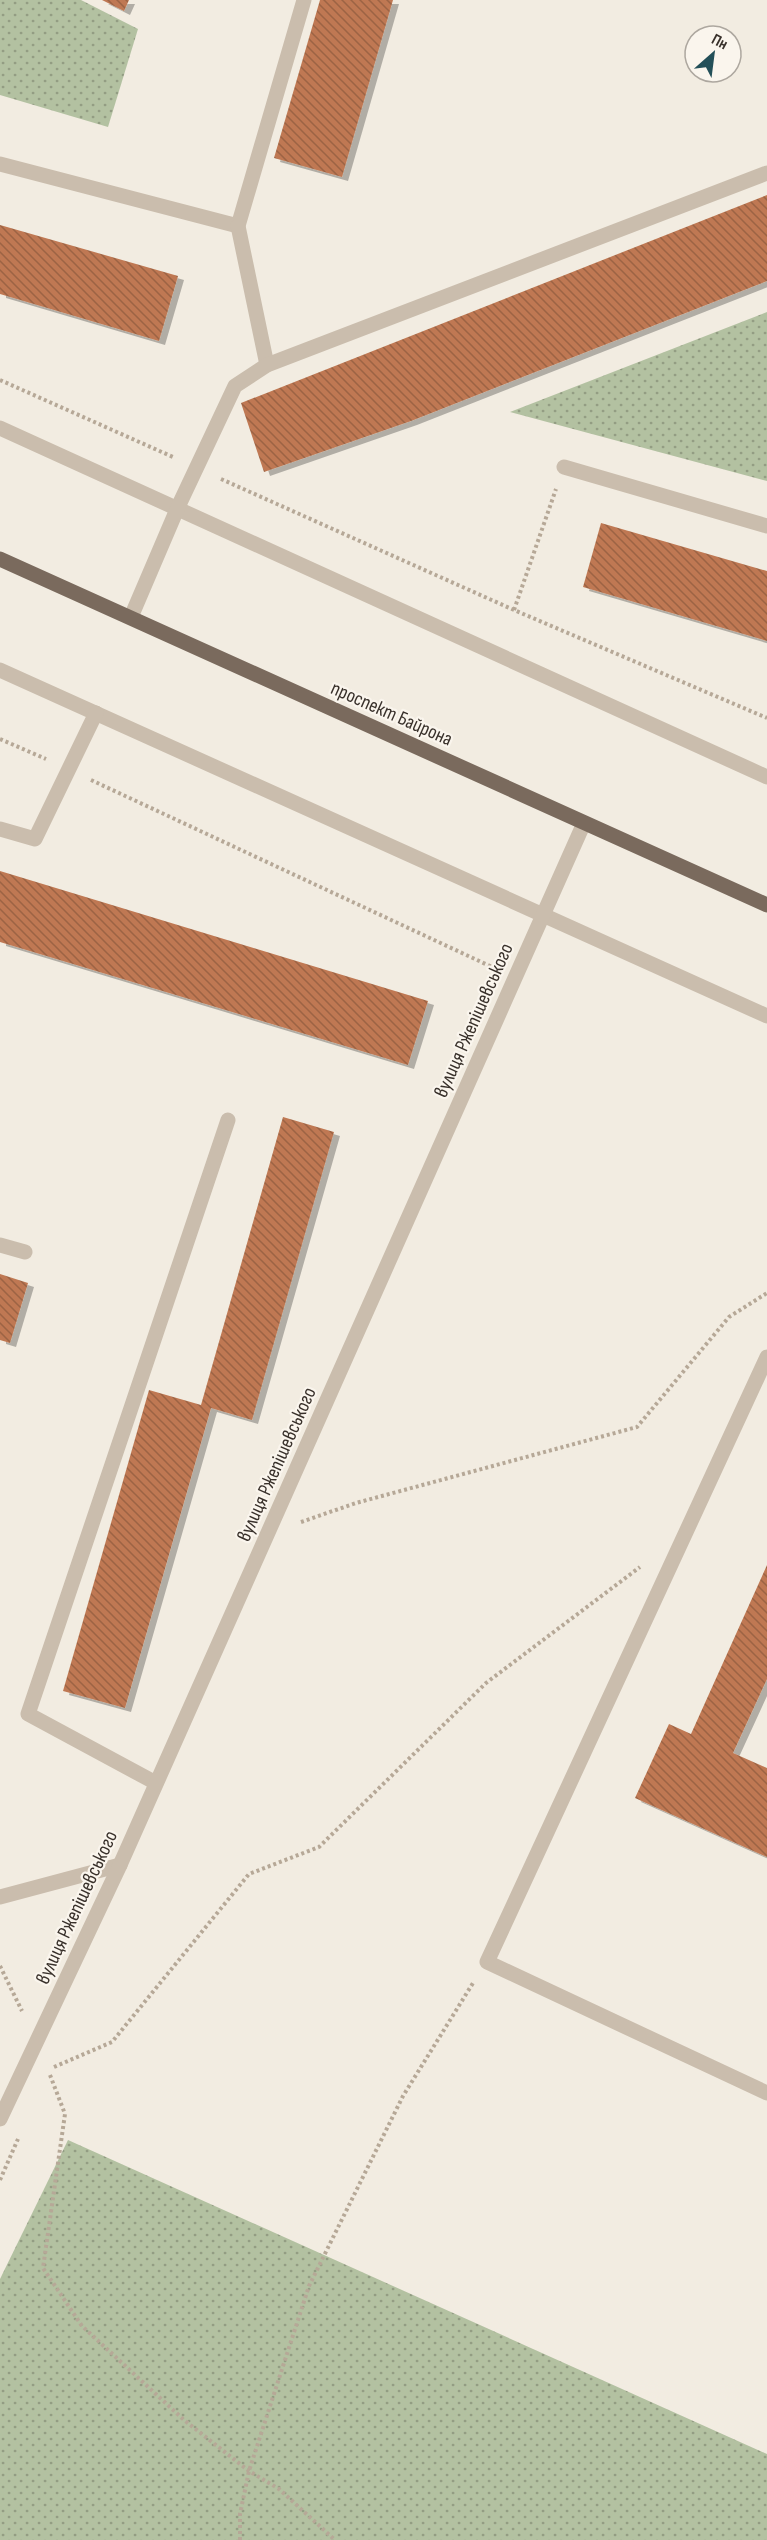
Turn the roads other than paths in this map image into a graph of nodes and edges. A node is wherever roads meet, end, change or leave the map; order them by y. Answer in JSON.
{"nodes":[{"id":1,"x":304,"y":0,"type":"edge"},
{"id":2,"x":0,"y":164,"type":"edge"},
{"id":3,"x":767,"y":173,"type":"edge"},
{"id":4,"x":238,"y":226,"type":"junction"},
{"id":5,"x":267,"y":365,"type":"junction"},
{"id":6,"x":0,"y":428,"type":"edge"},
{"id":7,"x":564,"y":467,"type":"road end"},
{"id":8,"x":178,"y":507,"type":"junction"},
{"id":9,"x":767,"y":526,"type":"edge"},
{"id":10,"x":0,"y":559,"type":"edge"},
{"id":11,"x":131,"y":617,"type":"junction"},
{"id":12,"x":0,"y":670,"type":"edge"},
{"id":13,"x":96,"y":713,"type":"junction"},
{"id":14,"x":767,"y":777,"type":"edge"},
{"id":15,"x":584,"y":823,"type":"junction"},
{"id":16,"x":0,"y":829,"type":"edge"},
{"id":17,"x":767,"y":905,"type":"edge"},
{"id":18,"x":543,"y":915,"type":"junction"},
{"id":19,"x":767,"y":1016,"type":"edge"},
{"id":20,"x":228,"y":1120,"type":"dead end"},
{"id":21,"x":0,"y":1245,"type":"edge"},
{"id":22,"x":25,"y":1252,"type":"dead end"},
{"id":23,"x":767,"y":1357,"type":"edge"},
{"id":24,"x":156,"y":1783,"type":"junction"},
{"id":25,"x":120,"y":1865,"type":"junction"},
{"id":26,"x":0,"y":1897,"type":"edge"},
{"id":27,"x":767,"y":2093,"type":"edge"},
{"id":28,"x":0,"y":2119,"type":"edge"}],
"edges":[{"from":1,"to":4,"type":"street"},
{"from":2,"to":4,"type":"street"},
{"from":3,"to":5,"type":"street"},
{"from":4,"to":5,"type":"street"},
{"from":5,"to":8,"type":"street"},
{"from":6,"to":8,"type":"street"},
{"from":7,"to":9,"type":"street"},
{"from":8,"to":11,"type":"street"},
{"from":8,"to":14,"type":"street"},
{"from":10,"to":11,"type":"main road","name":"проспект Байрона"},
{"from":11,"to":15,"type":"main road","name":"проспект Байрона"},
{"from":12,"to":13,"type":"street"},
{"from":13,"to":16,"type":"street"},
{"from":13,"to":18,"type":"street"},
{"from":15,"to":17,"type":"main road","name":"проспект Байрона"},
{"from":15,"to":18,"type":"street","name":"вулиця Ржепішевського"},
{"from":18,"to":19,"type":"street"},
{"from":18,"to":24,"type":"street","name":"вулиця Ржепішевського"},
{"from":20,"to":24,"type":"street"},
{"from":21,"to":22,"type":"street"},
{"from":23,"to":27,"type":"street"},
{"from":24,"to":25,"type":"street","name":"вулиця Ржепішевського"},
{"from":25,"to":26,"type":"street"},
{"from":25,"to":28,"type":"street","name":"вулиця Ржепішевського"}]}
